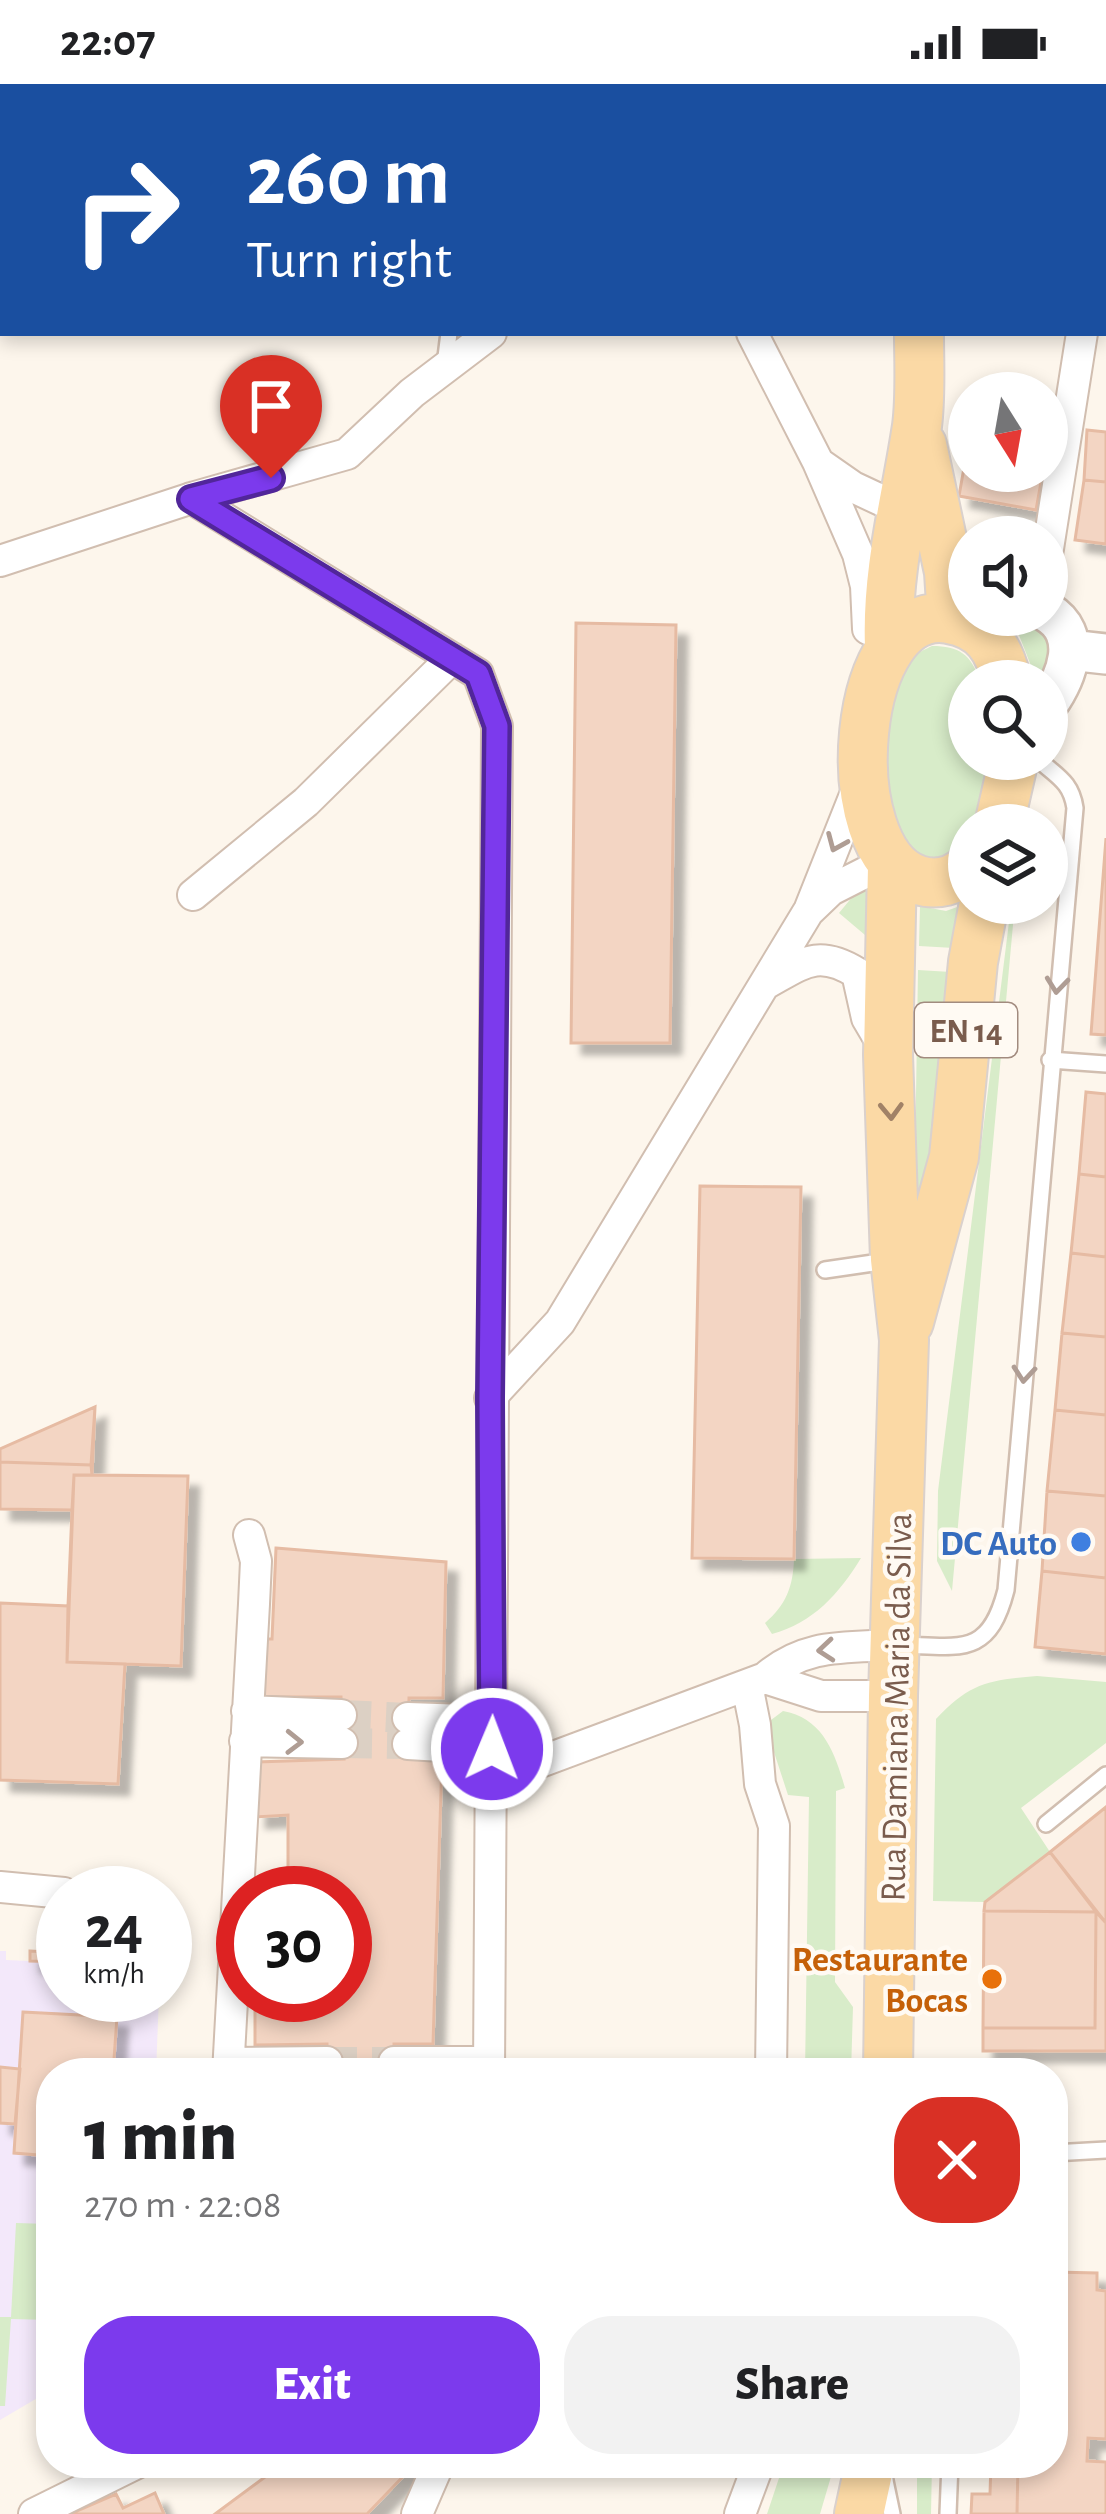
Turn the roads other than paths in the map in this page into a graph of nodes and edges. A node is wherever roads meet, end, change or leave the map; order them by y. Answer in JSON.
{"nodes":[{"id":1,"x":448,"y":336,"type":"edge"},
{"id":2,"x":487,"y":336,"type":"edge"},
{"id":3,"x":754,"y":336,"type":"edge"},
{"id":4,"x":919,"y":336,"type":"edge"},
{"id":5,"x":1082,"y":336,"type":"edge"},
{"id":6,"x":445,"y":365,"type":"junction"},
{"id":7,"x":917,"y":422,"type":"junction"},
{"id":8,"x":818,"y":462,"type":"junction"},
{"id":9,"x":191,"y":499,"type":"junction"},
{"id":10,"x":899,"y":509,"type":"junction"},
{"id":11,"x":1053,"y":516,"type":"edge"},
{"id":12,"x":948,"y":542,"type":"edge"},
{"id":13,"x":0,"y":561,"type":"edge"},
{"id":14,"x":948,"y":581,"type":"edge"},
{"id":15,"x":948,"y":611,"type":"edge"},
{"id":16,"x":452,"y":658,"type":"junction"},
{"id":17,"x":883,"y":661,"type":"junction"},
{"id":18,"x":863,"y":774,"type":"junction"},
{"id":19,"x":1066,"y":780,"type":"edge"},
{"id":20,"x":890,"y":864,"type":"junction"},
{"id":21,"x":948,"y":880,"type":"edge"},
{"id":22,"x":193,"y":895,"type":"dead end"},
{"id":23,"x":808,"y":912,"type":"junction"},
{"id":24,"x":980,"y":924,"type":"edge"},
{"id":25,"x":760,"y":987,"type":"junction"},
{"id":26,"x":888,"y":1055,"type":"junction"},
{"id":27,"x":1050,"y":1060,"type":"junction"},
{"id":28,"x":1106,"y":1064,"type":"edge"},
{"id":29,"x":915,"y":1248,"type":"junction"},
{"id":30,"x":825,"y":1270,"type":"dead end"},
{"id":31,"x":490,"y":1398,"type":"junction"},
{"id":32,"x":249,"y":1535,"type":"dead end"},
{"id":33,"x":895,"y":1645,"type":"junction"},
{"id":34,"x":756,"y":1682,"type":"junction"},
{"id":35,"x":893,"y":1696,"type":"junction"},
{"id":36,"x":246,"y":1726,"type":"junction"},
{"id":37,"x":342,"y":1729,"type":"tunnel mouth"},
{"id":38,"x":408,"y":1731,"type":"tunnel mouth"},
{"id":39,"x":492,"y":1750,"type":"junction"},
{"id":40,"x":1106,"y":1775,"type":"edge"},
{"id":41,"x":1046,"y":1823,"type":"dead end"},
{"id":42,"x":0,"y":1888,"type":"edge"},
{"id":43,"x":36,"y":1891,"type":"edge"},
{"id":44,"x":229,"y":2058,"type":"edge"},
{"id":45,"x":489,"y":2058,"type":"edge"},
{"id":46,"x":771,"y":2058,"type":"edge"},
{"id":47,"x":888,"y":2058,"type":"edge"},
{"id":48,"x":1106,"y":2150,"type":"edge"},
{"id":49,"x":1068,"y":2152,"type":"edge"},
{"id":50,"x":107,"y":2478,"type":"edge"},
{"id":51,"x":433,"y":2478,"type":"edge"},
{"id":52,"x":753,"y":2478,"type":"edge"},
{"id":53,"x":867,"y":2478,"type":"edge"},
{"id":54,"x":885,"y":2478,"type":"edge"},
{"id":55,"x":949,"y":2478,"type":"edge"},
{"id":56,"x":34,"y":2514,"type":"edge"},
{"id":57,"x":417,"y":2514,"type":"edge"},
{"id":58,"x":740,"y":2514,"type":"edge"},
{"id":59,"x":860,"y":2514,"type":"edge"},
{"id":60,"x":892,"y":2514,"type":"edge"},
{"id":61,"x":948,"y":2514,"type":"edge"}],
"edges":[{"from":1,"to":6,"type":"lane"},
{"from":2,"to":6,"type":"street"},
{"from":3,"to":8,"type":"street"},
{"from":4,"to":7,"type":"main road","name":"Rua Damiana Maria da Silva","number":"EN 14"},
{"from":5,"to":11,"type":"street"},
{"from":6,"to":9,"type":"street"},
{"from":7,"to":10,"type":"main road","name":"Rua Damiana Maria da Silva","number":"EN 14"},
{"from":7,"to":12,"type":"main road","name":"Rua Damiana Maria da Silva","number":"EN 14"},
{"from":8,"to":10,"type":"street"},
{"from":8,"to":17,"type":"street"},
{"from":9,"to":13,"type":"street"},
{"from":9,"to":16,"type":"street"},
{"from":10,"to":14,"type":"street"},
{"from":10,"to":17,"type":"main road","name":"Rua Damiana Maria da Silva","number":"EN 14"},
{"from":15,"to":17,"type":"main road"},
{"from":16,"to":22,"type":"street"},
{"from":16,"to":31,"type":"street"},
{"from":17,"to":18,"type":"main road","name":"Rua Damiana Maria da Silva","number":"EN 14"},
{"from":18,"to":20,"type":"main road","name":"Rua Damiana Maria da Silva","number":"EN 14"},
{"from":18,"to":23,"type":"street","one_way":true},
{"from":19,"to":27,"type":"lane","one_way":true},
{"from":20,"to":21,"type":"main road"},
{"from":20,"to":23,"type":"street"},
{"from":20,"to":26,"type":"main road","name":"Rua Damiana Maria da Silva","number":"EN 14"},
{"from":23,"to":25,"type":"street"},
{"from":24,"to":29,"type":"main road","name":"Rua Damiana Maria da Silva","number":"EN 14"},
{"from":25,"to":26,"type":"street"},
{"from":25,"to":31,"type":"street"},
{"from":26,"to":29,"type":"main road","name":"Rua Damiana Maria da Silva","number":"EN 14","one_way":true},
{"from":27,"to":28,"type":"lane"},
{"from":27,"to":33,"type":"lane","one_way":true},
{"from":29,"to":30,"type":"lane"},
{"from":29,"to":33,"type":"main road","name":"Rua Damiana Maria da Silva","number":"EN 14"},
{"from":31,"to":39,"type":"street"},
{"from":32,"to":36,"type":"street"},
{"from":33,"to":34,"type":"street","one_way":true},
{"from":33,"to":35,"type":"main road","name":"Rua Damiana Maria da Silva","number":"EN 14"},
{"from":34,"to":35,"type":"street"},
{"from":34,"to":39,"type":"street"},
{"from":34,"to":46,"type":"street"},
{"from":35,"to":47,"type":"main road","name":"Rua Damiana Maria da Silva","number":"EN 14"},
{"from":36,"to":37,"type":"street"},
{"from":36,"to":44,"type":"street"},
{"from":38,"to":39,"type":"street"},
{"from":39,"to":45,"type":"street"},
{"from":40,"to":41,"type":"lane"},
{"from":42,"to":43,"type":"street"},
{"from":48,"to":49,"type":"lane"},
{"from":50,"to":56,"type":"street"},
{"from":51,"to":57,"type":"street"},
{"from":52,"to":58,"type":"street"},
{"from":53,"to":59,"type":"main road"},
{"from":54,"to":60,"type":"lane"},
{"from":55,"to":61,"type":"lane"}]}
